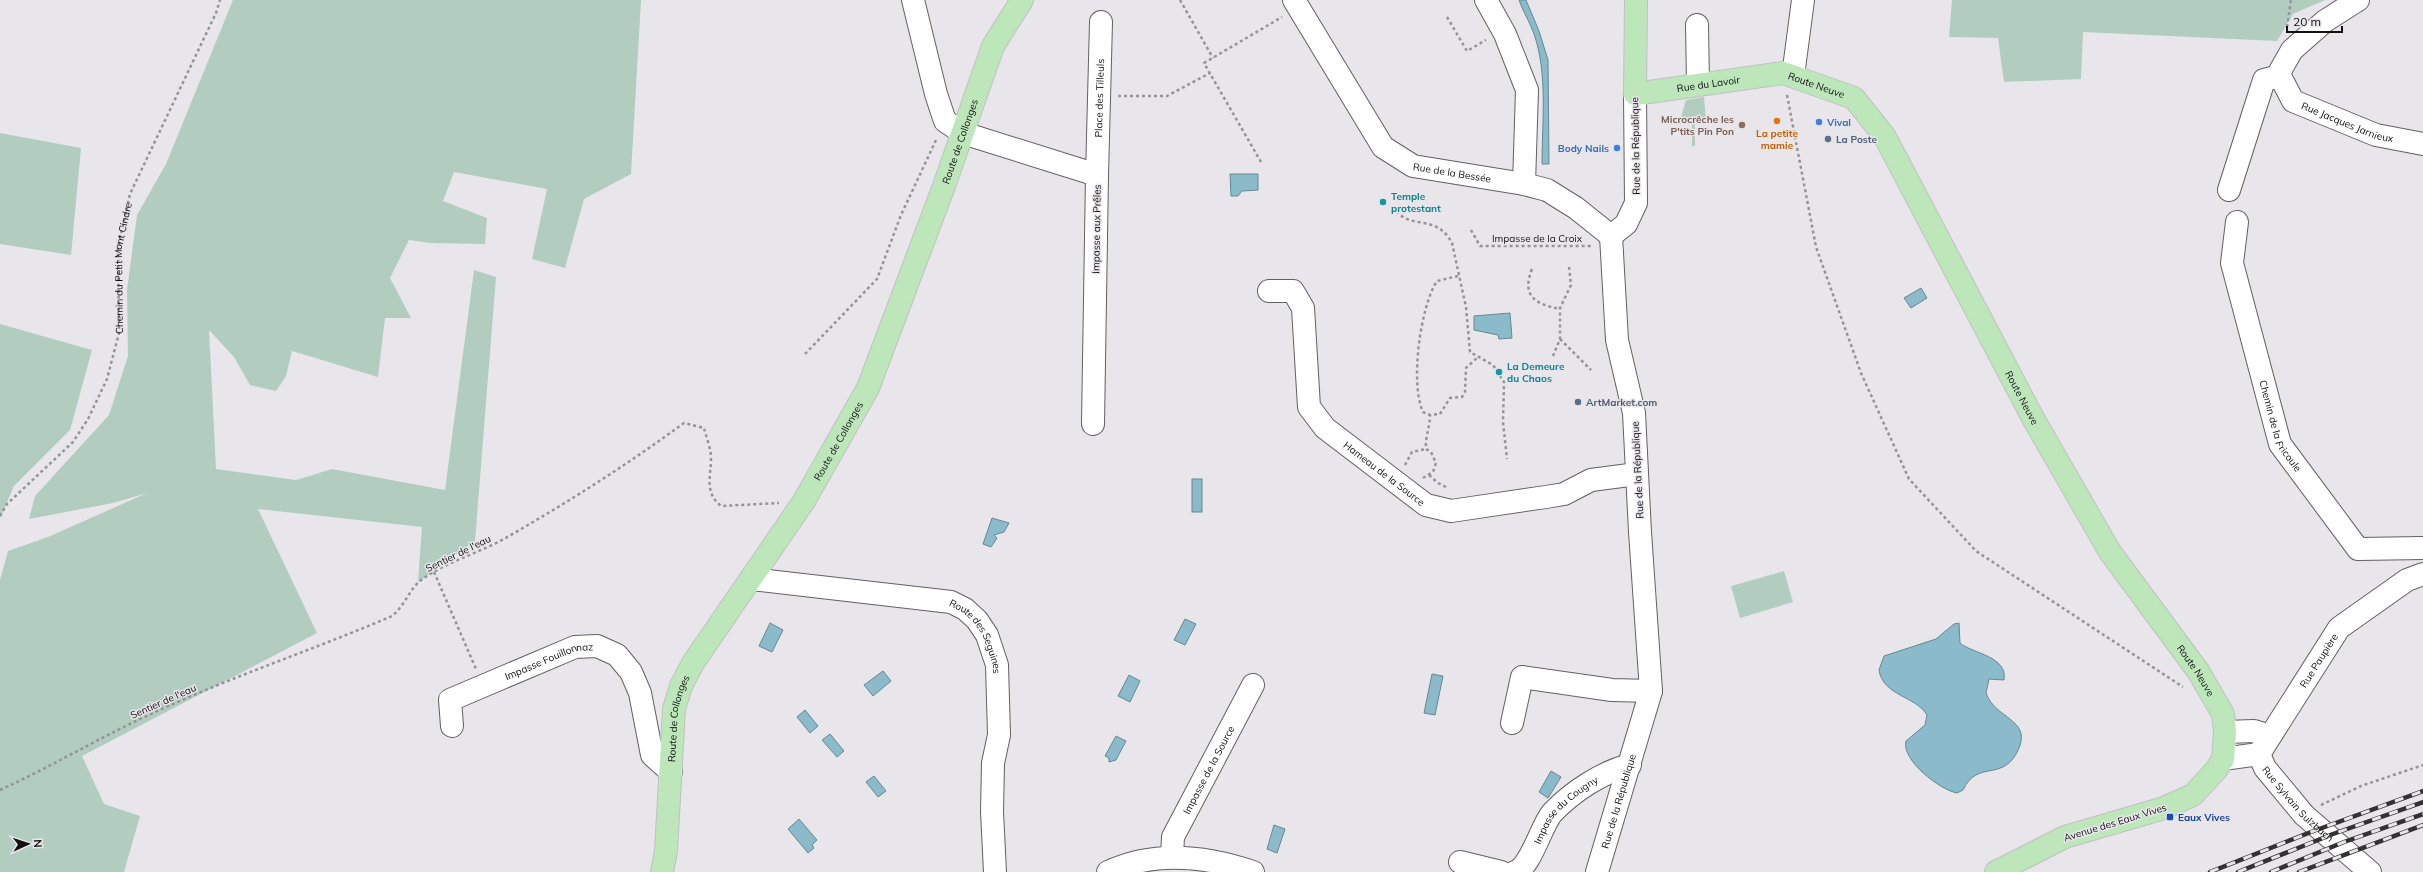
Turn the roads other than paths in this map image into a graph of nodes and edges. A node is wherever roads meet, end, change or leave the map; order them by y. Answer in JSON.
{"nodes":[{"id":1,"x":913,"y":0,"type":"edge"},
{"id":2,"x":1022,"y":0,"type":"edge"},
{"id":3,"x":1486,"y":0,"type":"edge"},
{"id":4,"x":1636,"y":0,"type":"edge"},
{"id":5,"x":1803,"y":0,"type":"edge"},
{"id":6,"x":2358,"y":0,"type":"edge"},
{"id":7,"x":1289,"y":8,"type":"edge"},
{"id":8,"x":1101,"y":22,"type":"dead end"},
{"id":9,"x":1697,"y":25,"type":"dead end"},
{"id":10,"x":1788,"y":75,"type":"junction"},
{"id":11,"x":2280,"y":76,"type":"junction"},
{"id":12,"x":1698,"y":84,"type":"junction"},
{"id":13,"x":1635,"y":94,"type":"junction"},
{"id":14,"x":963,"y":133,"type":"junction"},
{"id":15,"x":2423,"y":144,"type":"edge"},
{"id":16,"x":1096,"y":175,"type":"junction"},
{"id":17,"x":1524,"y":184,"type":"junction"},
{"id":18,"x":2228,"y":190,"type":"dead end"},
{"id":19,"x":2237,"y":222,"type":"dead end"},
{"id":20,"x":1610,"y":236,"type":"junction"},
{"id":21,"x":1269,"y":291,"type":"dead end"},
{"id":22,"x":1093,"y":424,"type":"dead end"},
{"id":23,"x":1637,"y":474,"type":"junction"},
{"id":24,"x":2423,"y":548,"type":"edge"},
{"id":25,"x":2423,"y":574,"type":"edge"},
{"id":26,"x":751,"y":579,"type":"junction"},
{"id":27,"x":1253,"y":685,"type":"dead end"},
{"id":28,"x":1651,"y":691,"type":"junction"},
{"id":29,"x":1512,"y":723,"type":"dead end"},
{"id":30,"x":452,"y":726,"type":"dead end"},
{"id":31,"x":2225,"y":732,"type":"junction"},
{"id":32,"x":2270,"y":736,"type":"junction"},
{"id":33,"x":2259,"y":754,"type":"junction"},
{"id":34,"x":2222,"y":759,"type":"junction"},
{"id":35,"x":1630,"y":764,"type":"junction"},
{"id":36,"x":671,"y":772,"type":"junction"},
{"id":37,"x":1172,"y":857,"type":"junction"},
{"id":38,"x":1460,"y":862,"type":"dead end"},
{"id":39,"x":662,"y":872,"type":"edge"},
{"id":40,"x":995,"y":872,"type":"edge"},
{"id":41,"x":1108,"y":872,"type":"edge"},
{"id":42,"x":1253,"y":872,"type":"edge"},
{"id":43,"x":1501,"y":872,"type":"edge"},
{"id":44,"x":1515,"y":872,"type":"edge"},
{"id":45,"x":1597,"y":872,"type":"edge"},
{"id":46,"x":1996,"y":872,"type":"edge"},
{"id":47,"x":2370,"y":872,"type":"edge"}],
"edges":[{"from":1,"to":14,"type":"street"},
{"from":2,"to":14,"type":"main road","name":"Route de Collonges"},
{"from":3,"to":17,"type":"street"},
{"from":4,"to":13,"type":"main road","name":"Rue de la République"},
{"from":5,"to":10,"type":"street"},
{"from":6,"to":11,"type":"street"},
{"from":7,"to":17,"type":"street","name":"Rue de la Bessée"},
{"from":8,"to":16,"type":"street","name":"Place des Tilleuls"},
{"from":9,"to":12,"type":"street"},
{"from":10,"to":12,"type":"main road","name":"Rue du Lavoir"},
{"from":10,"to":31,"type":"main road","name":"Route Neuve"},
{"from":11,"to":15,"type":"street","name":"Rue Jacques Jarnieux"},
{"from":11,"to":18,"type":"street"},
{"from":12,"to":13,"type":"main road","name":"Rue du Lavoir"},
{"from":13,"to":20,"type":"street","name":"Rue de la République"},
{"from":14,"to":16,"type":"street","name":"Impasse aux Prêles"},
{"from":14,"to":26,"type":"main road","name":"Route de Collonges"},
{"from":16,"to":22,"type":"street","name":"Impasse aux Prêles"},
{"from":17,"to":20,"type":"street","name":"Rue de la Bessée"},
{"from":19,"to":24,"type":"street","name":"Chemin de la Fricoule"},
{"from":20,"to":23,"type":"street","name":"Rue de la République"},
{"from":21,"to":23,"type":"street","name":"Hameau de la Source"},
{"from":23,"to":28,"type":"street","name":"Rue de la République"},
{"from":25,"to":32,"type":"street","name":"Rue Paupière"},
{"from":26,"to":36,"type":"main road","name":"Route de Collonges"},
{"from":26,"to":40,"type":"street","name":"Route des Seguines"},
{"from":27,"to":37,"type":"street","name":"Impasse de la Source"},
{"from":28,"to":29,"type":"street"},
{"from":28,"to":35,"type":"street","name":"Rue de la République"},
{"from":30,"to":36,"type":"street","name":"Impasse Fouillonnaz"},
{"from":31,"to":32,"type":"street"},
{"from":31,"to":34,"type":"main road","name":"Route Neuve"},
{"from":32,"to":33,"type":"street","name":"Rue Paupière"},
{"from":33,"to":34,"type":"street","name":"Rue Sylvain Sulzbach"},
{"from":33,"to":47,"type":"street","name":"Rue Sylvain Sulzbach"},
{"from":34,"to":46,"type":"main road","name":"Avenue des Eaux Vives"},
{"from":35,"to":44,"type":"street","name":"Impasse du Cougny"},
{"from":35,"to":45,"type":"street","name":"Rue de la République"},
{"from":36,"to":39,"type":"main road","name":"Route de Collonges"},
{"from":37,"to":41,"type":"street"},
{"from":37,"to":42,"type":"street"},
{"from":38,"to":43,"type":"street"}]}
